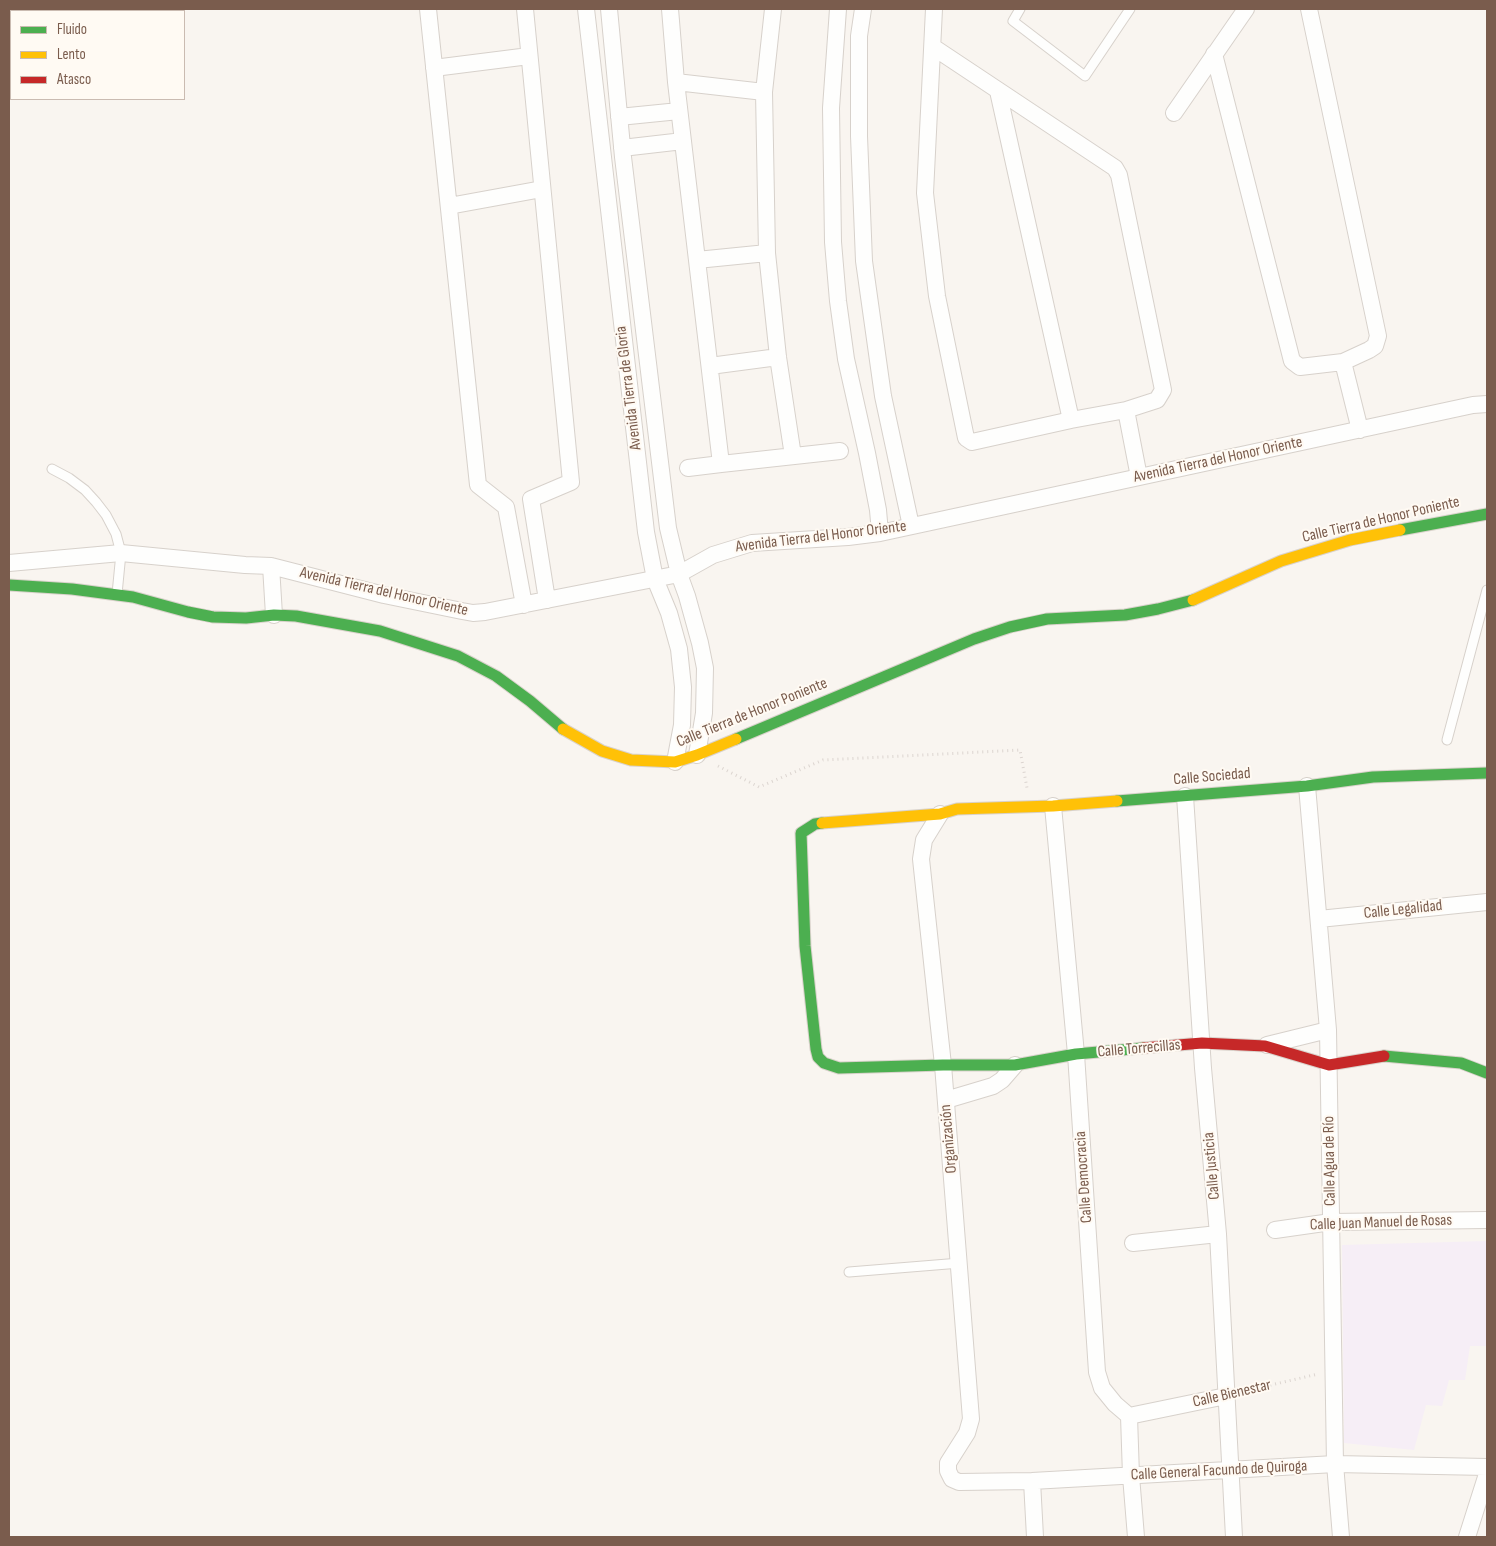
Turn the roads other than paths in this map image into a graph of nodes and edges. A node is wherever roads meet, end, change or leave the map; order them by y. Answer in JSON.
{"nodes":[{"id":1,"x":428,"y":9,"type":"edge"},
{"id":2,"x":524,"y":9,"type":"edge"},
{"id":3,"x":586,"y":9,"type":"edge"},
{"id":4,"x":609,"y":9,"type":"edge"},
{"id":5,"x":670,"y":9,"type":"edge"},
{"id":6,"x":773,"y":9,"type":"edge"},
{"id":7,"x":838,"y":9,"type":"edge"},
{"id":8,"x":863,"y":9,"type":"edge"},
{"id":9,"x":934,"y":9,"type":"edge"},
{"id":10,"x":1020,"y":9,"type":"edge"},
{"id":11,"x":1130,"y":9,"type":"edge"},
{"id":12,"x":1246,"y":9,"type":"edge"},
{"id":13,"x":1309,"y":9,"type":"edge"},
{"id":14,"x":933,"y":47,"type":"junction"},
{"id":15,"x":1214,"y":54,"type":"junction"},
{"id":16,"x":529,"y":56,"type":"junction"},
{"id":17,"x":434,"y":68,"type":"junction"},
{"id":18,"x":676,"y":82,"type":"junction"},
{"id":19,"x":998,"y":90,"type":"junction"},
{"id":20,"x":764,"y":92,"type":"junction"},
{"id":21,"x":679,"y":111,"type":"junction"},
{"id":22,"x":1174,"y":113,"type":"dead end"},
{"id":23,"x":619,"y":117,"type":"junction"},
{"id":24,"x":683,"y":142,"type":"junction"},
{"id":25,"x":622,"y":148,"type":"junction"},
{"id":26,"x":542,"y":189,"type":"junction"},
{"id":27,"x":449,"y":206,"type":"junction"},
{"id":28,"x":768,"y":253,"type":"junction"},
{"id":29,"x":697,"y":260,"type":"junction"},
{"id":30,"x":778,"y":357,"type":"junction"},
{"id":31,"x":1343,"y":362,"type":"junction"},
{"id":32,"x":710,"y":366,"type":"junction"},
{"id":33,"x":1487,"y":404,"type":"edge"},
{"id":34,"x":1126,"y":410,"type":"junction"},
{"id":35,"x":1071,"y":420,"type":"junction"},
{"id":36,"x":1360,"y":430,"type":"junction"},
{"id":37,"x":840,"y":451,"type":"dead end"},
{"id":38,"x":793,"y":456,"type":"junction"},
{"id":39,"x":722,"y":464,"type":"junction"},
{"id":40,"x":688,"y":468,"type":"dead end"},
{"id":41,"x":52,"y":469,"type":"dead end"},
{"id":42,"x":1139,"y":477,"type":"junction"},
{"id":43,"x":1487,"y":514,"type":"edge"},
{"id":44,"x":911,"y":526,"type":"junction"},
{"id":45,"x":880,"y":533,"type":"junction"},
{"id":46,"x":121,"y":553,"type":"junction"},
{"id":47,"x":9,"y":563,"type":"edge"},
{"id":48,"x":270,"y":566,"type":"junction"},
{"id":49,"x":679,"y":574,"type":"junction"},
{"id":50,"x":655,"y":580,"type":"junction"},
{"id":51,"x":9,"y":585,"type":"edge"},
{"id":52,"x":1487,"y":590,"type":"edge"},
{"id":53,"x":117,"y":595,"type":"junction"},
{"id":54,"x":547,"y":600,"type":"junction"},
{"id":55,"x":524,"y":605,"type":"junction"},
{"id":56,"x":274,"y":615,"type":"junction"},
{"id":57,"x":1447,"y":740,"type":"dead end"},
{"id":58,"x":697,"y":755,"type":"junction"},
{"id":59,"x":675,"y":762,"type":"junction"},
{"id":60,"x":1487,"y":773,"type":"edge"},
{"id":61,"x":1307,"y":786,"type":"junction"},
{"id":62,"x":1185,"y":796,"type":"junction"},
{"id":63,"x":1053,"y":806,"type":"junction"},
{"id":64,"x":940,"y":814,"type":"junction"},
{"id":65,"x":1487,"y":902,"type":"edge"},
{"id":66,"x":1319,"y":919,"type":"junction"},
{"id":67,"x":1328,"y":1030,"type":"junction"},
{"id":68,"x":1202,"y":1043,"type":"junction"},
{"id":69,"x":1265,"y":1046,"type":"junction"},
{"id":70,"x":1076,"y":1054,"type":"junction"},
{"id":71,"x":824,"y":1063,"type":"joint"},
{"id":72,"x":943,"y":1065,"type":"junction"},
{"id":73,"x":1015,"y":1065,"type":"junction"},
{"id":74,"x":1329,"y":1065,"type":"junction"},
{"id":75,"x":1487,"y":1073,"type":"edge"},
{"id":76,"x":946,"y":1100,"type":"junction"},
{"id":77,"x":1487,"y":1220,"type":"edge"},
{"id":78,"x":1331,"y":1222,"type":"junction"},
{"id":79,"x":1275,"y":1230,"type":"dead end"},
{"id":80,"x":1218,"y":1234,"type":"junction"},
{"id":81,"x":1133,"y":1243,"type":"dead end"},
{"id":82,"x":960,"y":1264,"type":"junction"},
{"id":83,"x":849,"y":1272,"type":"dead end"},
{"id":84,"x":1226,"y":1396,"type":"junction"},
{"id":85,"x":1129,"y":1416,"type":"junction"},
{"id":86,"x":1335,"y":1464,"type":"junction"},
{"id":87,"x":1487,"y":1467,"type":"edge"},
{"id":88,"x":1230,"y":1470,"type":"junction"},
{"id":89,"x":1487,"y":1474,"type":"edge"},
{"id":90,"x":1131,"y":1476,"type":"junction"},
{"id":91,"x":952,"y":1480,"type":"joint"},
{"id":92,"x":1032,"y":1481,"type":"junction"},
{"id":93,"x":1035,"y":1537,"type":"edge"},
{"id":94,"x":1136,"y":1537,"type":"edge"},
{"id":95,"x":1234,"y":1537,"type":"edge"},
{"id":96,"x":1341,"y":1537,"type":"edge"},
{"id":97,"x":1467,"y":1537,"type":"edge"}],
"edges":[{"from":1,"to":17,"type":"street"},
{"from":2,"to":16,"type":"street"},
{"from":3,"to":50,"type":"street","name":"Avenida Tierra de Gloria"},
{"from":4,"to":23,"type":"street","name":"Avenida Tierra de Gloria"},
{"from":5,"to":18,"type":"street"},
{"from":6,"to":20,"type":"street"},
{"from":7,"to":45,"type":"street"},
{"from":8,"to":44,"type":"street"},
{"from":9,"to":14,"type":"street"},
{"from":10,"to":11,"type":"lane"},
{"from":12,"to":15,"type":"street"},
{"from":13,"to":31,"type":"street"},
{"from":14,"to":19,"type":"street"},
{"from":14,"to":35,"type":"street"},
{"from":15,"to":22,"type":"street"},
{"from":15,"to":31,"type":"street"},
{"from":16,"to":17,"type":"street"},
{"from":16,"to":26,"type":"street"},
{"from":17,"to":27,"type":"street"},
{"from":18,"to":20,"type":"street"},
{"from":18,"to":21,"type":"street"},
{"from":19,"to":34,"type":"street"},
{"from":19,"to":35,"type":"street"},
{"from":20,"to":28,"type":"street"},
{"from":21,"to":23,"type":"street"},
{"from":21,"to":24,"type":"street"},
{"from":23,"to":25,"type":"street","name":"Avenida Tierra de Gloria"},
{"from":24,"to":25,"type":"street"},
{"from":24,"to":29,"type":"street"},
{"from":25,"to":49,"type":"street","name":"Avenida Tierra de Gloria"},
{"from":26,"to":27,"type":"street"},
{"from":26,"to":54,"type":"street"},
{"from":27,"to":55,"type":"street"},
{"from":28,"to":29,"type":"street"},
{"from":28,"to":30,"type":"street"},
{"from":29,"to":32,"type":"street"},
{"from":30,"to":32,"type":"street"},
{"from":30,"to":38,"type":"street"},
{"from":31,"to":36,"type":"street"},
{"from":32,"to":39,"type":"street"},
{"from":33,"to":36,"type":"street","name":"Avenida Tierra del Honor Oriente"},
{"from":34,"to":35,"type":"street"},
{"from":34,"to":42,"type":"street"},
{"from":36,"to":42,"type":"street","name":"Avenida Tierra del Honor Oriente"},
{"from":37,"to":38,"type":"street"},
{"from":38,"to":39,"type":"street"},
{"from":39,"to":40,"type":"street"},
{"from":41,"to":46,"type":"lane"},
{"from":42,"to":44,"type":"street","name":"Avenida Tierra del Honor Oriente"},
{"from":43,"to":58,"type":"street","name":"Calle Tierra de Honor Poniente"},
{"from":44,"to":45,"type":"street","name":"Avenida Tierra del Honor Oriente"},
{"from":45,"to":49,"type":"street","name":"Avenida Tierra del Honor Oriente"},
{"from":46,"to":47,"type":"street","name":"Avenida Tierra del Honor Oriente"},
{"from":46,"to":48,"type":"street","name":"Avenida Tierra del Honor Oriente"},
{"from":46,"to":53,"type":"lane"},
{"from":48,"to":55,"type":"street","name":"Avenida Tierra del Honor Oriente"},
{"from":48,"to":56,"type":"street"},
{"from":49,"to":50,"type":"street","name":"Avenida Tierra del Honor Oriente"},
{"from":49,"to":58,"type":"street","name":"Avenida Tierra de Gloria"},
{"from":50,"to":54,"type":"street","name":"Avenida Tierra del Honor Oriente"},
{"from":50,"to":59,"type":"street","name":"Avenida Tierra de Gloria"},
{"from":51,"to":53,"type":"street","name":"Calle Tierra de Honor Poniente"},
{"from":52,"to":57,"type":"lane"},
{"from":53,"to":56,"type":"street","name":"Calle Tierra de Honor Poniente"},
{"from":54,"to":55,"type":"street","name":"Avenida Tierra del Honor Oriente"},
{"from":56,"to":59,"type":"street","name":"Calle Tierra de Honor Poniente"},
{"from":58,"to":59,"type":"street","name":"Calle Tierra de Honor Poniente"},
{"from":60,"to":61,"type":"street","name":"Calle Sociedad"},
{"from":61,"to":62,"type":"street","name":"Calle Sociedad"},
{"from":61,"to":66,"type":"street","name":"Calle Agua de Río"},
{"from":62,"to":63,"type":"street","name":"Calle Sociedad"},
{"from":62,"to":68,"type":"street","name":"Calle Justicia"},
{"from":63,"to":64,"type":"street","name":"Calle Sociedad"},
{"from":63,"to":70,"type":"street","name":"Calle Democracia"},
{"from":64,"to":71,"type":"street","name":"Calle Sociedad"},
{"from":64,"to":72,"type":"street","name":"Organización"},
{"from":65,"to":66,"type":"street","name":"Calle Legalidad"},
{"from":66,"to":67,"type":"street","name":"Calle Agua de Río"},
{"from":67,"to":69,"type":"street","name":"Calle Torrecillas"},
{"from":67,"to":74,"type":"street","name":"Calle Agua de Río"},
{"from":68,"to":69,"type":"street","name":"Calle Torrecillas"},
{"from":68,"to":70,"type":"street","name":"Calle Torrecillas"},
{"from":68,"to":80,"type":"street","name":"Calle Justicia"},
{"from":69,"to":74,"type":"street","name":"Calle Torrecillas"},
{"from":70,"to":73,"type":"street","name":"Calle Torrecillas"},
{"from":70,"to":85,"type":"street","name":"Calle Democracia"},
{"from":71,"to":72,"type":"street","name":"Calle Torrecillas"},
{"from":72,"to":73,"type":"street","name":"Calle Torrecillas"},
{"from":72,"to":76,"type":"street","name":"Organización"},
{"from":73,"to":76,"type":"street"},
{"from":74,"to":75,"type":"street","name":"Calle Torrecillas"},
{"from":74,"to":78,"type":"street","name":"Calle Agua de Río"},
{"from":76,"to":82,"type":"street","name":"Organización"},
{"from":77,"to":78,"type":"street","name":"Calle Juan Manuel de Rosas"},
{"from":78,"to":79,"type":"street","name":"Calle Juan Manuel de Rosas"},
{"from":78,"to":86,"type":"street","name":"Calle Agua de Río"},
{"from":80,"to":81,"type":"street"},
{"from":80,"to":84,"type":"street","name":"Calle Justicia"},
{"from":82,"to":83,"type":"lane"},
{"from":82,"to":91,"type":"street","name":"Organización"},
{"from":84,"to":85,"type":"street","name":"Calle Bienestar"},
{"from":84,"to":88,"type":"street","name":"Calle Justicia"},
{"from":85,"to":90,"type":"street"},
{"from":86,"to":87,"type":"street","name":"Calle General Facundo de Quiroga"},
{"from":86,"to":88,"type":"street","name":"Calle General Facundo de Quiroga"},
{"from":86,"to":96,"type":"street","name":"Calle Agua de Río"},
{"from":88,"to":90,"type":"street","name":"Calle General Facundo de Quiroga"},
{"from":88,"to":95,"type":"street","name":"Calle Justicia"},
{"from":89,"to":97,"type":"street"},
{"from":90,"to":92,"type":"street","name":"Calle General Facundo de Quiroga"},
{"from":90,"to":94,"type":"street"},
{"from":91,"to":92,"type":"street","name":"Calle General Facundo de Quiroga"},
{"from":92,"to":93,"type":"street"}]}
